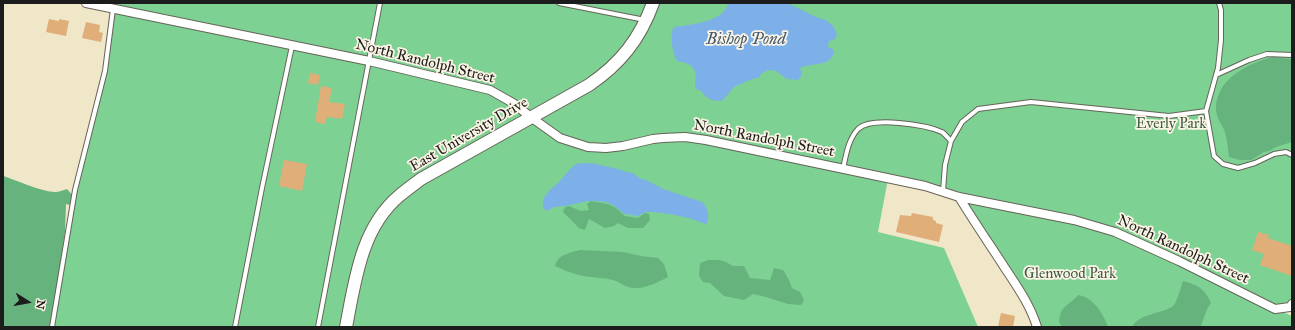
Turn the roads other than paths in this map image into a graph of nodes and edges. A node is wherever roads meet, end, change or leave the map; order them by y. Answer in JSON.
{"nodes":[{"id":1,"x":86,"y":3,"type":"edge"},
{"id":2,"x":380,"y":3,"type":"edge"},
{"id":3,"x":559,"y":3,"type":"edge"},
{"id":4,"x":653,"y":3,"type":"edge"},
{"id":5,"x":1219,"y":3,"type":"edge"},
{"id":6,"x":113,"y":8,"type":"junction"},
{"id":7,"x":646,"y":20,"type":"junction"},
{"id":8,"x":292,"y":46,"type":"junction"},
{"id":9,"x":1292,"y":55,"type":"edge"},
{"id":10,"x":369,"y":61,"type":"junction"},
{"id":11,"x":1216,"y":75,"type":"junction"},
{"id":12,"x":1206,"y":111,"type":"junction"},
{"id":13,"x":532,"y":118,"type":"junction"},
{"id":14,"x":951,"y":141,"type":"junction"},
{"id":15,"x":1292,"y":155,"type":"edge"},
{"id":16,"x":843,"y":169,"type":"junction"},
{"id":17,"x":942,"y":191,"type":"junction"},
{"id":18,"x":959,"y":197,"type":"junction"},
{"id":19,"x":1292,"y":304,"type":"edge"},
{"id":20,"x":52,"y":327,"type":"edge"},
{"id":21,"x":235,"y":327,"type":"edge"},
{"id":22,"x":318,"y":327,"type":"edge"},
{"id":23,"x":346,"y":327,"type":"edge"},
{"id":24,"x":1037,"y":327,"type":"edge"}],
"edges":[{"from":1,"to":6,"type":"street","name":"North Randolph Street"},
{"from":2,"to":10,"type":"lane"},
{"from":3,"to":7,"type":"lane"},
{"from":4,"to":7,"type":"main road","name":"East University Drive"},
{"from":5,"to":11,"type":"lane"},
{"from":6,"to":8,"type":"street","name":"North Randolph Street"},
{"from":6,"to":20,"type":"lane"},
{"from":7,"to":13,"type":"main road","name":"East University Drive"},
{"from":8,"to":10,"type":"street","name":"North Randolph Street"},
{"from":8,"to":21,"type":"lane"},
{"from":9,"to":11,"type":"lane"},
{"from":10,"to":13,"type":"street","name":"North Randolph Street"},
{"from":10,"to":22,"type":"lane"},
{"from":11,"to":12,"type":"lane"},
{"from":12,"to":14,"type":"lane"},
{"from":12,"to":15,"type":"lane"},
{"from":13,"to":16,"type":"street","name":"North Randolph Street"},
{"from":13,"to":23,"type":"main road","name":"East University Drive"},
{"from":14,"to":16,"type":"lane"},
{"from":14,"to":17,"type":"lane"},
{"from":16,"to":17,"type":"street","name":"North Randolph Street"},
{"from":17,"to":18,"type":"street","name":"North Randolph Street"},
{"from":18,"to":19,"type":"street","name":"North Randolph Street"},
{"from":18,"to":24,"type":"street"}]}
